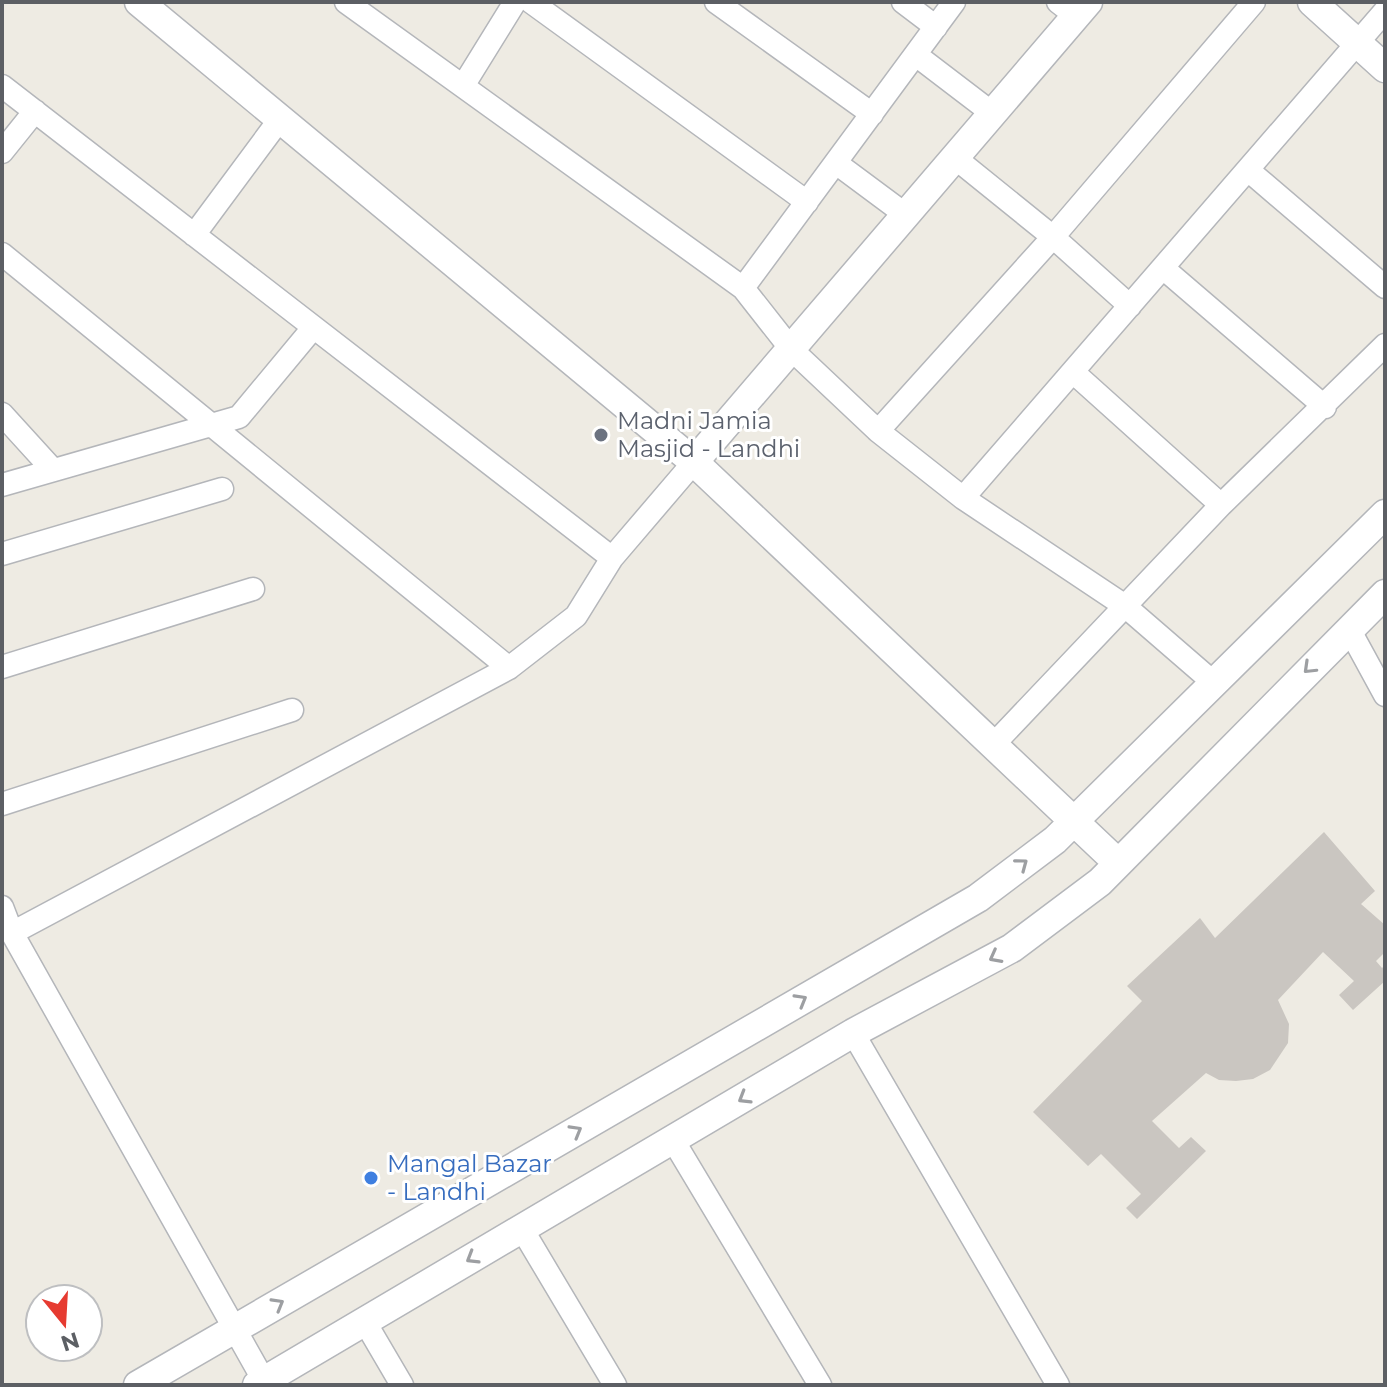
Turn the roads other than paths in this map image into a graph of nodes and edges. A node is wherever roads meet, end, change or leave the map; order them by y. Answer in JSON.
{"nodes":[{"id":1,"x":139,"y":2,"type":"edge"},
{"id":2,"x":346,"y":2,"type":"edge"},
{"id":3,"x":515,"y":2,"type":"edge"},
{"id":4,"x":531,"y":2,"type":"edge"},
{"id":5,"x":716,"y":2,"type":"edge"},
{"id":6,"x":903,"y":2,"type":"edge"},
{"id":7,"x":954,"y":2,"type":"edge"},
{"id":8,"x":1254,"y":2,"type":"edge"},
{"id":9,"x":1312,"y":2,"type":"edge"},
{"id":10,"x":1074,"y":7,"type":"edge"},
{"id":11,"x":1385,"y":11,"type":"edge"},
{"id":12,"x":936,"y":27,"type":"junction"},
{"id":13,"x":1357,"y":43,"type":"junction"},
{"id":14,"x":916,"y":55,"type":"junction"},
{"id":15,"x":1385,"y":68,"type":"edge"},
{"id":16,"x":2,"y":86,"type":"edge"},
{"id":17,"x":463,"y":86,"type":"junction"},
{"id":18,"x":35,"y":111,"type":"junction"},
{"id":19,"x":992,"y":113,"type":"junction"},
{"id":20,"x":872,"y":114,"type":"junction"},
{"id":21,"x":280,"y":119,"type":"junction"},
{"id":22,"x":2,"y":152,"type":"edge"},
{"id":23,"x":954,"y":157,"type":"junction"},
{"id":24,"x":836,"y":163,"type":"junction"},
{"id":25,"x":1248,"y":170,"type":"junction"},
{"id":26,"x":807,"y":202,"type":"junction"},
{"id":27,"x":906,"y":215,"type":"junction"},
{"id":28,"x":194,"y":235,"type":"junction"},
{"id":29,"x":1053,"y":237,"type":"junction"},
{"id":30,"x":2,"y":254,"type":"edge"},
{"id":31,"x":1163,"y":268,"type":"junction"},
{"id":32,"x":1385,"y":287,"type":"edge"},
{"id":33,"x":743,"y":288,"type":"junction"},
{"id":34,"x":1130,"y":306,"type":"junction"},
{"id":35,"x":313,"y":328,"type":"junction"},
{"id":36,"x":1385,"y":345,"type":"edge"},
{"id":37,"x":791,"y":349,"type":"junction"},
{"id":38,"x":1073,"y":372,"type":"junction"},
{"id":39,"x":1325,"y":407,"type":"junction"},
{"id":40,"x":2,"y":414,"type":"edge"},
{"id":41,"x":209,"y":426,"type":"junction"},
{"id":42,"x":878,"y":431,"type":"junction"},
{"id":43,"x":694,"y":462,"type":"junction"},
{"id":44,"x":53,"y":470,"type":"junction"},
{"id":45,"x":2,"y":485,"type":"edge"},
{"id":46,"x":222,"y":489,"type":"dead end"},
{"id":47,"x":963,"y":498,"type":"junction"},
{"id":48,"x":1221,"y":505,"type":"junction"},
{"id":49,"x":1385,"y":514,"type":"edge"},
{"id":50,"x":2,"y":554,"type":"edge"},
{"id":51,"x":612,"y":558,"type":"junction"},
{"id":52,"x":253,"y":589,"type":"dead end"},
{"id":53,"x":1385,"y":594,"type":"edge"},
{"id":54,"x":1125,"y":606,"type":"junction"},
{"id":55,"x":1349,"y":629,"type":"junction"},
{"id":56,"x":2,"y":667,"type":"edge"},
{"id":57,"x":509,"y":668,"type":"junction"},
{"id":58,"x":1214,"y":683,"type":"junction"},
{"id":59,"x":1385,"y":695,"type":"edge"},
{"id":60,"x":292,"y":710,"type":"dead end"},
{"id":61,"x":993,"y":745,"type":"junction"},
{"id":62,"x":2,"y":804,"type":"edge"},
{"id":63,"x":1072,"y":822,"type":"junction"},
{"id":64,"x":1118,"y":863,"type":"junction"},
{"id":65,"x":2,"y":907,"type":"edge"},
{"id":66,"x":12,"y":933,"type":"junction"},
{"id":67,"x":853,"y":1033,"type":"junction"},
{"id":68,"x":673,"y":1140,"type":"junction"},
{"id":69,"x":522,"y":1229,"type":"junction"},
{"id":70,"x":365,"y":1322,"type":"junction"},
{"id":71,"x":233,"y":1330,"type":"junction"},
{"id":72,"x":260,"y":1383,"type":"edge"},
{"id":73,"x":138,"y":1385,"type":"edge"},
{"id":74,"x":402,"y":1385,"type":"edge"},
{"id":75,"x":615,"y":1385,"type":"edge"},
{"id":76,"x":820,"y":1385,"type":"edge"},
{"id":77,"x":1058,"y":1385,"type":"edge"}],
"edges":[{"from":1,"to":21,"type":"street"},
{"from":2,"to":17,"type":"street"},
{"from":3,"to":17,"type":"street"},
{"from":4,"to":26,"type":"street"},
{"from":5,"to":20,"type":"street"},
{"from":6,"to":12,"type":"street"},
{"from":7,"to":12,"type":"street"},
{"from":8,"to":29,"type":"street"},
{"from":9,"to":13,"type":"street"},
{"from":10,"to":19,"type":"street"},
{"from":11,"to":13,"type":"street"},
{"from":12,"to":14,"type":"street"},
{"from":13,"to":15,"type":"street"},
{"from":13,"to":25,"type":"street"},
{"from":14,"to":19,"type":"street"},
{"from":14,"to":20,"type":"street"},
{"from":16,"to":18,"type":"street"},
{"from":17,"to":33,"type":"street"},
{"from":18,"to":22,"type":"street"},
{"from":18,"to":28,"type":"street"},
{"from":19,"to":23,"type":"street"},
{"from":20,"to":24,"type":"street"},
{"from":21,"to":28,"type":"street"},
{"from":21,"to":43,"type":"street"},
{"from":23,"to":27,"type":"street"},
{"from":23,"to":29,"type":"street"},
{"from":24,"to":26,"type":"street"},
{"from":24,"to":27,"type":"street"},
{"from":25,"to":31,"type":"street"},
{"from":25,"to":32,"type":"street"},
{"from":26,"to":33,"type":"street"},
{"from":27,"to":37,"type":"street"},
{"from":28,"to":35,"type":"street"},
{"from":29,"to":34,"type":"street"},
{"from":29,"to":42,"type":"street"},
{"from":30,"to":41,"type":"street"},
{"from":31,"to":34,"type":"street"},
{"from":31,"to":39,"type":"street"},
{"from":33,"to":37,"type":"street"},
{"from":34,"to":38,"type":"street"},
{"from":35,"to":41,"type":"street"},
{"from":35,"to":51,"type":"street"},
{"from":36,"to":39,"type":"street"},
{"from":37,"to":42,"type":"street"},
{"from":37,"to":43,"type":"street"},
{"from":38,"to":47,"type":"street"},
{"from":38,"to":48,"type":"street"},
{"from":39,"to":48,"type":"street"},
{"from":40,"to":44,"type":"street"},
{"from":41,"to":44,"type":"street"},
{"from":41,"to":57,"type":"street"},
{"from":42,"to":47,"type":"street"},
{"from":43,"to":51,"type":"street"},
{"from":43,"to":61,"type":"street"},
{"from":44,"to":45,"type":"street"},
{"from":46,"to":50,"type":"street"},
{"from":47,"to":54,"type":"street"},
{"from":48,"to":54,"type":"street"},
{"from":49,"to":58,"type":"street"},
{"from":51,"to":57,"type":"street"},
{"from":52,"to":56,"type":"street"},
{"from":53,"to":55,"type":"street"},
{"from":54,"to":58,"type":"street"},
{"from":54,"to":61,"type":"street"},
{"from":55,"to":59,"type":"street"},
{"from":55,"to":64,"type":"street","one_way":true},
{"from":57,"to":66,"type":"street"},
{"from":58,"to":63,"type":"street"},
{"from":60,"to":62,"type":"street"},
{"from":61,"to":63,"type":"street"},
{"from":63,"to":64,"type":"street"},
{"from":71,"to":63,"type":"street","one_way":true},
{"from":64,"to":67,"type":"street","one_way":true},
{"from":65,"to":66,"type":"street"},
{"from":66,"to":71,"type":"street"},
{"from":67,"to":68,"type":"street","one_way":true},
{"from":67,"to":77,"type":"street"},
{"from":68,"to":69,"type":"street"},
{"from":68,"to":76,"type":"street"},
{"from":69,"to":70,"type":"street","one_way":true},
{"from":69,"to":75,"type":"street"},
{"from":70,"to":72,"type":"street"},
{"from":70,"to":74,"type":"street"},
{"from":71,"to":72,"type":"street"},
{"from":71,"to":73,"type":"street"}]}
